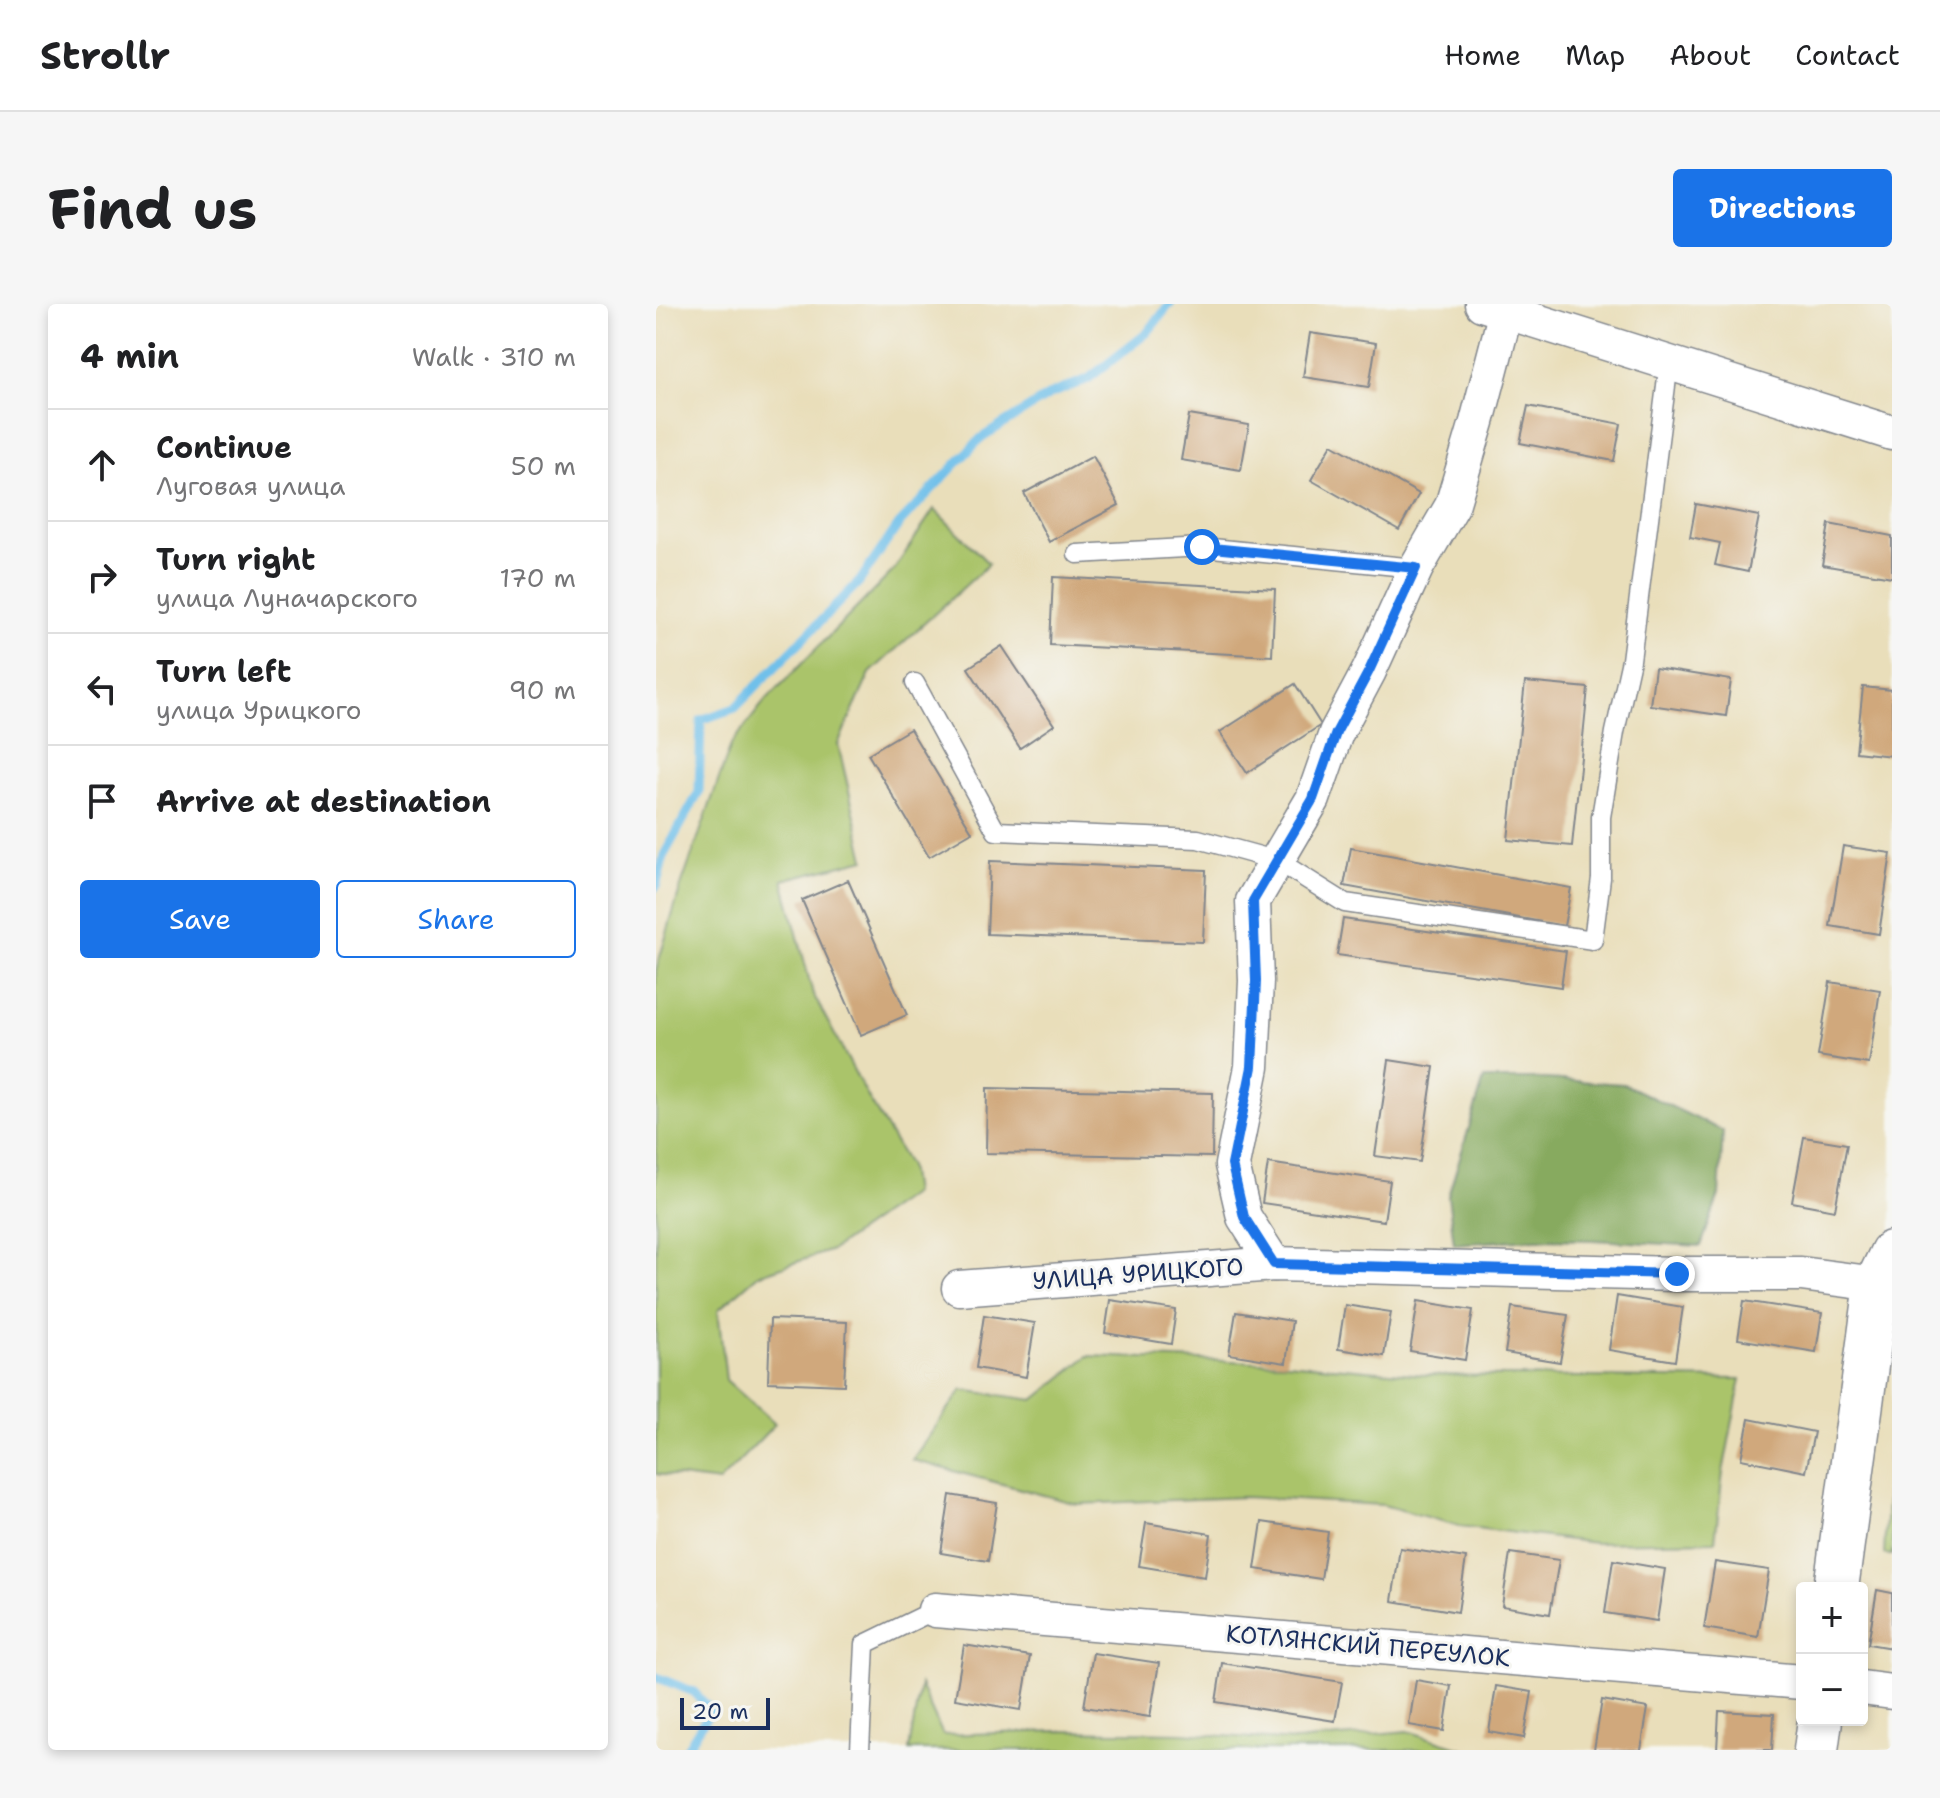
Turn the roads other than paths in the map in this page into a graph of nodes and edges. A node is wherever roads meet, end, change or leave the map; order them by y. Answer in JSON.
{"nodes":[{"id":1,"x":1494,"y":307,"type":"edge"},
{"id":2,"x":1669,"y":362,"type":"junction"},
{"id":3,"x":1892,"y":433,"type":"edge"},
{"id":4,"x":1077,"y":554,"type":"dead end"},
{"id":5,"x":1416,"y":568,"type":"junction"},
{"id":6,"x":915,"y":683,"type":"dead end"},
{"id":7,"x":1278,"y":861,"type":"junction"},
{"id":8,"x":1274,"y":1264,"type":"junction"},
{"id":9,"x":1887,"y":1275,"type":"edge"},
{"id":10,"x":959,"y":1288,"type":"dead end"},
{"id":11,"x":1837,"y":1582,"type":"edge"},
{"id":12,"x":935,"y":1610,"type":"joint"},
{"id":13,"x":1796,"y":1682,"type":"edge"},
{"id":14,"x":1868,"y":1689,"type":"edge"},
{"id":15,"x":1892,"y":1692,"type":"edge"},
{"id":16,"x":1819,"y":1726,"type":"edge"},
{"id":17,"x":860,"y":1750,"type":"edge"},
{"id":18,"x":1816,"y":1750,"type":"edge"}],
"edges":[{"from":1,"to":2,"type":"street"},
{"from":1,"to":5,"type":"street"},
{"from":2,"to":3,"type":"street"},
{"from":2,"to":7,"type":"lane"},
{"from":4,"to":5,"type":"lane"},
{"from":5,"to":7,"type":"street"},
{"from":6,"to":7,"type":"lane"},
{"from":7,"to":8,"type":"street"},
{"from":8,"to":9,"type":"street","name":"УЛИЦА УРИЦКОГО"},
{"from":8,"to":10,"type":"street","name":"УЛИЦА УРИЦКОГО"},
{"from":9,"to":11,"type":"street"},
{"from":12,"to":13,"type":"street","name":"КОТЛЯНСКИЙ ПЕРЕУЛОК"},
{"from":12,"to":17,"type":"lane"},
{"from":14,"to":15,"type":"street"},
{"from":16,"to":18,"type":"street"}]}
